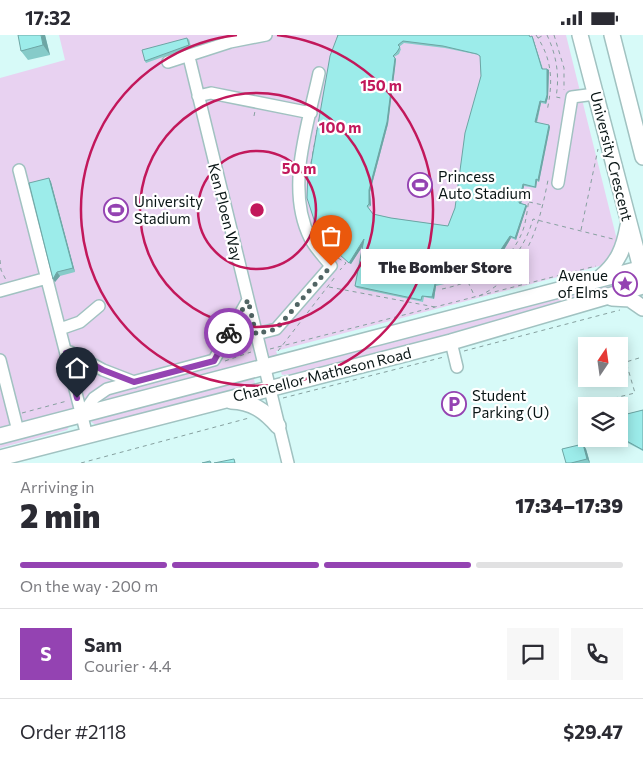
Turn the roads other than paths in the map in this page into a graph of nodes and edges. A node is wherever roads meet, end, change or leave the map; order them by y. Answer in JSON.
{"nodes":[{"id":1,"x":266,"y":35,"type":"edge"},
{"id":2,"x":580,"y":35,"type":"edge"},
{"id":3,"x":612,"y":35,"type":"edge"},
{"id":4,"x":220,"y":40,"type":"edge"},
{"id":5,"x":189,"y":57,"type":"junction"},
{"id":6,"x":168,"y":62,"type":"dead end"},
{"id":7,"x":318,"y":73,"type":"dead end"},
{"id":8,"x":595,"y":93,"type":"junction"},
{"id":9,"x":198,"y":96,"type":"junction"},
{"id":10,"x":314,"y":118,"type":"junction"},
{"id":11,"x":643,"y":157,"type":"edge"},
{"id":12,"x":19,"y":170,"type":"dead end"},
{"id":13,"x":554,"y":179,"type":"road end"},
{"id":14,"x":628,"y":222,"type":"junction"},
{"id":15,"x":600,"y":272,"type":"junction"},
{"id":16,"x":642,"y":272,"type":"edge"},
{"id":17,"x":47,"y":278,"type":"junction"},
{"id":18,"x":643,"y":286,"type":"edge"},
{"id":19,"x":6,"y":289,"type":"edge"},
{"id":20,"x":606,"y":297,"type":"junction"},
{"id":21,"x":248,"y":300,"type":"junction"},
{"id":22,"x":98,"y":306,"type":"dead end"},
{"id":23,"x":643,"y":308,"type":"edge"},
{"id":24,"x":60,"y":329,"type":"junction"},
{"id":25,"x":256,"y":334,"type":"junction"},
{"id":26,"x":452,"y":348,"type":"junction"},
{"id":27,"x":66,"y":353,"type":"junction"},
{"id":28,"x":0,"y":360,"type":"edge"},
{"id":29,"x":264,"y":367,"type":"junction"},
{"id":30,"x":457,"y":367,"type":"dead end"},
{"id":31,"x":134,"y":382,"type":"junction"},
{"id":32,"x":267,"y":399,"type":"junction"},
{"id":33,"x":219,"y":401,"type":"junction"},
{"id":34,"x":82,"y":415,"type":"junction"},
{"id":35,"x":278,"y":426,"type":"joint"},
{"id":36,"x":18,"y":431,"type":"junction"},
{"id":37,"x":87,"y":435,"type":"junction"},
{"id":38,"x":0,"y":436,"type":"edge"},
{"id":39,"x":0,"y":458,"type":"edge"},
{"id":40,"x":288,"y":463,"type":"edge"}],
"edges":[{"from":1,"to":4,"type":"street"},
{"from":2,"to":8,"type":"main road","name":"University Crescent"},
{"from":3,"to":11,"type":"main road","name":"University Crescent"},
{"from":4,"to":5,"type":"street"},
{"from":5,"to":6,"type":"street"},
{"from":5,"to":9,"type":"street","name":"Ken Ploen Way"},
{"from":7,"to":10,"type":"street"},
{"from":8,"to":13,"type":"street"},
{"from":8,"to":14,"type":"main road","name":"University Crescent"},
{"from":9,"to":10,"type":"street"},
{"from":9,"to":21,"type":"street","name":"Ken Ploen Way"},
{"from":10,"to":25,"type":"street"},
{"from":12,"to":17,"type":"street"},
{"from":14,"to":15,"type":"main road"},
{"from":14,"to":16,"type":"main road","name":"University Crescent"},
{"from":15,"to":16,"type":"main road","name":"Chancellor Matheson Road"},
{"from":15,"to":29,"type":"main road","name":"Chancellor Matheson Road"},
{"from":17,"to":19,"type":"street"},
{"from":17,"to":24,"type":"street"},
{"from":18,"to":20,"type":"main road","name":"Chancellor Matheson Road"},
{"from":20,"to":23,"type":"main road"},
{"from":20,"to":26,"type":"main road","name":"Chancellor Matheson Road"},
{"from":21,"to":25,"type":"street","name":"Ken Ploen Way"},
{"from":21,"to":31,"type":"street"},
{"from":22,"to":24,"type":"street"},
{"from":24,"to":27,"type":"street"},
{"from":25,"to":29,"type":"street","name":"Ken Ploen Way"},
{"from":26,"to":30,"type":"street"},
{"from":26,"to":32,"type":"main road","name":"Chancellor Matheson Road"},
{"from":27,"to":31,"type":"street"},
{"from":27,"to":34,"type":"street"},
{"from":28,"to":36,"type":"street"},
{"from":29,"to":32,"type":"street","name":"Ken Ploen Way"},
{"from":29,"to":34,"type":"main road","name":"Chancellor Matheson Road"},
{"from":31,"to":34,"type":"street"},
{"from":32,"to":33,"type":"main road","name":"Chancellor Matheson Road"},
{"from":32,"to":33,"type":"main road"},
{"from":32,"to":35,"type":"main road"},
{"from":33,"to":37,"type":"main road","name":"Chancellor Matheson Road"},
{"from":34,"to":36,"type":"main road","name":"Chancellor Matheson Road"},
{"from":34,"to":37,"type":"street"},
{"from":35,"to":40,"type":"street"},
{"from":36,"to":38,"type":"main road","name":"Chancellor Matheson Road"},
{"from":37,"to":39,"type":"main road","name":"Chancellor Matheson Road"}]}
